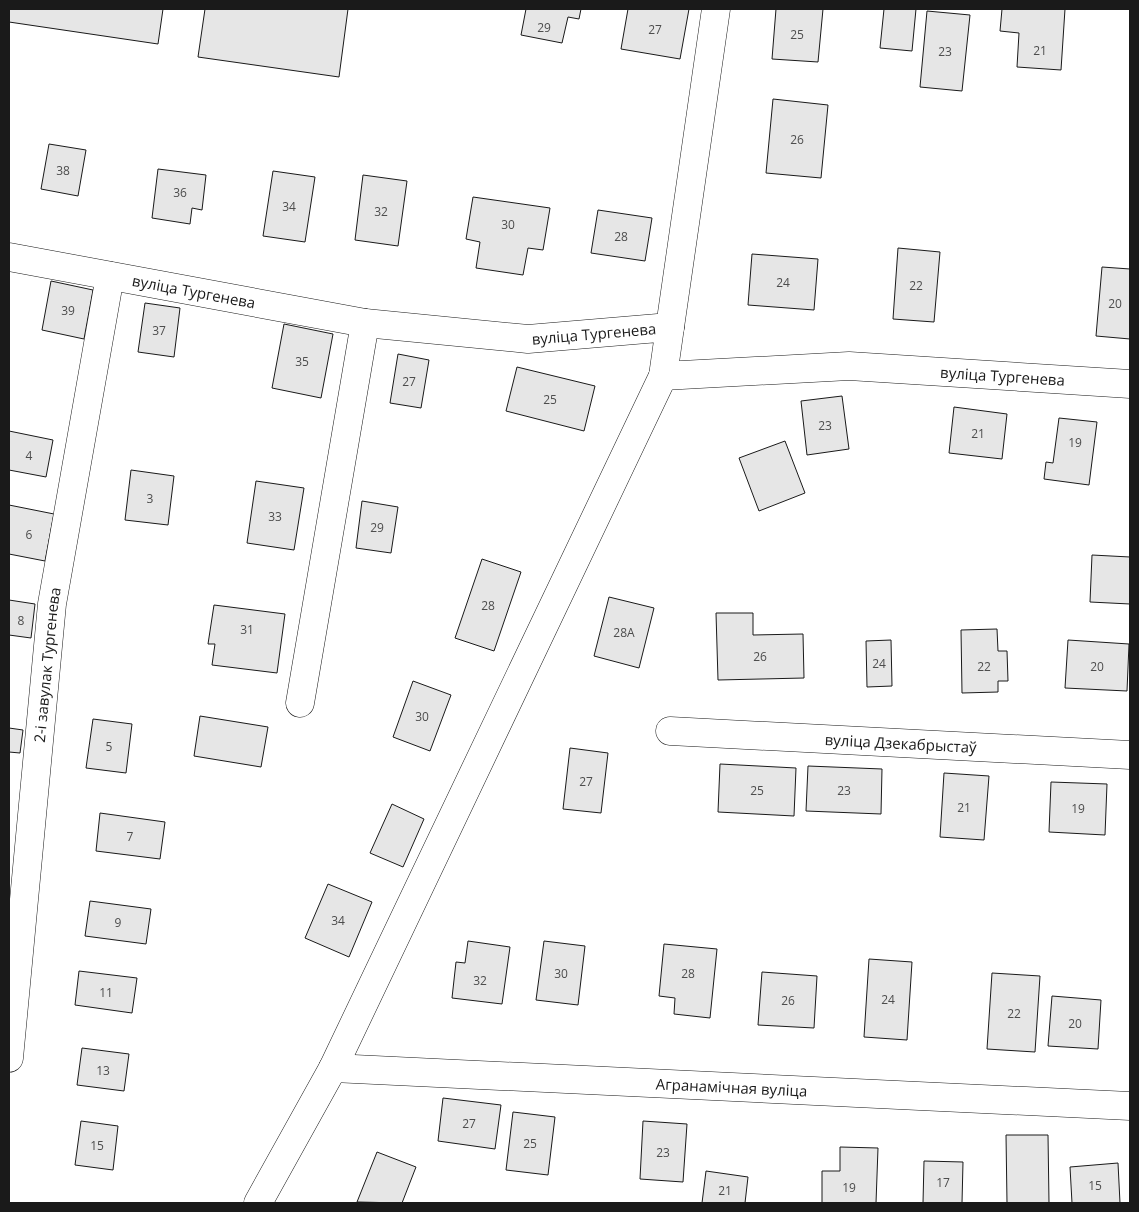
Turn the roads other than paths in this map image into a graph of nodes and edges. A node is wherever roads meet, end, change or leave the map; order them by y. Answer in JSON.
{"nodes":[{"id":1,"x":716,"y":9,"type":"edge"},
{"id":2,"x":9,"y":257,"type":"edge"},
{"id":3,"x":110,"y":276,"type":"junction"},
{"id":4,"x":365,"y":323,"type":"junction"},
{"id":5,"x":670,"y":327,"type":"junction"},
{"id":6,"x":662,"y":376,"type":"junction"},
{"id":7,"x":1130,"y":384,"type":"edge"},
{"id":8,"x":300,"y":703,"type":"dead end"},
{"id":9,"x":670,"y":731,"type":"dead end"},
{"id":10,"x":1130,"y":755,"type":"edge"},
{"id":11,"x":9,"y":1058,"type":"edge"},
{"id":12,"x":333,"y":1068,"type":"junction"},
{"id":13,"x":1130,"y":1106,"type":"edge"},
{"id":14,"x":258,"y":1203,"type":"edge"}],
"edges":[{"from":1,"to":5,"type":"street"},
{"from":2,"to":3,"type":"street","name":"вуліца Тургенева"},
{"from":3,"to":4,"type":"street","name":"вуліца Тургенева"},
{"from":3,"to":11,"type":"street","name":"2-і завулак Тургенева"},
{"from":4,"to":5,"type":"street","name":"вуліца Тургенева"},
{"from":4,"to":8,"type":"street"},
{"from":5,"to":6,"type":"street","name":"вуліца Тургенева"},
{"from":6,"to":7,"type":"street","name":"вуліца Тургенева"},
{"from":6,"to":12,"type":"street"},
{"from":9,"to":10,"type":"street","name":"вуліца Дзекабрыстаў"},
{"from":12,"to":13,"type":"street","name":"Агранамічная вуліца"},
{"from":12,"to":14,"type":"street"}]}
